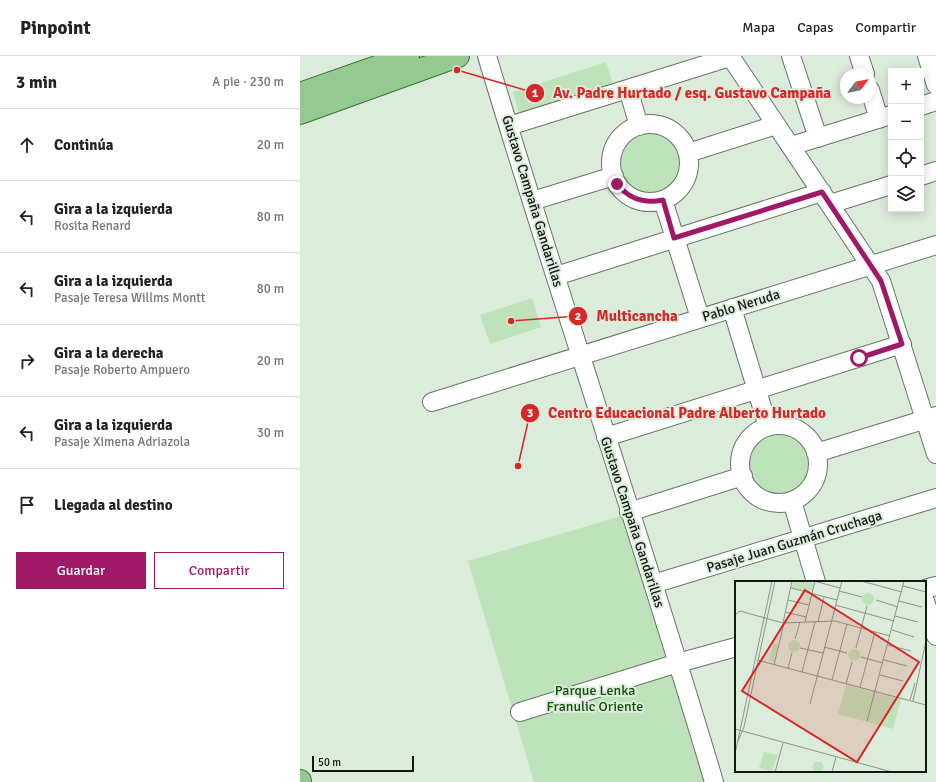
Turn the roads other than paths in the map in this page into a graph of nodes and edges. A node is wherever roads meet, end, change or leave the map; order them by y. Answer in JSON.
{"nodes":[{"id":1,"x":408,"y":56,"type":"edge"},
{"id":2,"x":458,"y":56,"type":"edge"},
{"id":3,"x":487,"y":56,"type":"edge"},
{"id":4,"x":730,"y":56,"type":"edge"},
{"id":5,"x":791,"y":56,"type":"edge"},
{"id":6,"x":859,"y":56,"type":"edge"},
{"id":7,"x":927,"y":56,"type":"edge"},
{"id":8,"x":863,"y":68,"type":"edge"},
{"id":9,"x":936,"y":85,"type":"edge"},
{"id":10,"x":628,"y":89,"type":"junction"},
{"id":11,"x":300,"y":94,"type":"edge"},
{"id":12,"x":876,"y":101,"type":"edge"},
{"id":13,"x":936,"y":101,"type":"edge"},
{"id":14,"x":924,"y":105,"type":"edge"},
{"id":15,"x":300,"y":113,"type":"edge"},
{"id":16,"x":885,"y":117,"type":"edge"},
{"id":17,"x":776,"y":125,"type":"junction"},
{"id":18,"x":509,"y":126,"type":"junction"},
{"id":19,"x":639,"y":126,"type":"junction"},
{"id":20,"x":818,"y":138,"type":"junction"},
{"id":21,"x":791,"y":146,"type":"junction"},
{"id":22,"x":688,"y":152,"type":"junction"},
{"id":23,"x":936,"y":171,"type":"edge"},
{"id":24,"x":924,"y":175,"type":"edge"},
{"id":25,"x":614,"y":176,"type":"junction"},
{"id":26,"x":888,"y":186,"type":"edge"},
{"id":27,"x":826,"y":198,"type":"junction"},
{"id":28,"x":663,"y":200,"type":"junction"},
{"id":29,"x":532,"y":201,"type":"junction"},
{"id":30,"x":674,"y":238,"type":"junction"},
{"id":31,"x":936,"y":245,"type":"edge"},
{"id":32,"x":871,"y":265,"type":"junction"},
{"id":33,"x":556,"y":276,"type":"junction"},
{"id":34,"x":732,"y":308,"type":"junction"},
{"id":35,"x":700,"y":318,"type":"junction"},
{"id":36,"x":902,"y":344,"type":"junction"},
{"id":37,"x":581,"y":355,"type":"junction"},
{"id":38,"x":757,"y":389,"type":"junction"},
{"id":39,"x":432,"y":402,"type":"dead end"},
{"id":40,"x":931,"y":418,"type":"edge"},
{"id":41,"x":768,"y":427,"type":"junction"},
{"id":42,"x":606,"y":436,"type":"junction"},
{"id":43,"x":816,"y":453,"type":"junction"},
{"id":44,"x":936,"y":454,"type":"edge"},
{"id":45,"x":742,"y":476,"type":"junction"},
{"id":46,"x":936,"y":498,"type":"edge"},
{"id":47,"x":792,"y":501,"type":"junction"},
{"id":48,"x":630,"y":512,"type":"junction"},
{"id":49,"x":803,"y":539,"type":"junction"},
{"id":50,"x":816,"y":581,"type":"edge"},
{"id":51,"x":653,"y":584,"type":"junction"},
{"id":52,"x":936,"y":586,"type":"edge"},
{"id":53,"x":926,"y":590,"type":"edge"},
{"id":54,"x":926,"y":604,"type":"edge"},
{"id":55,"x":936,"y":636,"type":"edge"},
{"id":56,"x":735,"y":647,"type":"edge"},
{"id":57,"x":678,"y":663,"type":"junction"},
{"id":58,"x":520,"y":712,"type":"dead end"},
{"id":59,"x":714,"y":782,"type":"edge"}],
"edges":[{"from":1,"to":11,"type":"main road"},
{"from":2,"to":15,"type":"main road"},
{"from":3,"to":18,"type":"street","name":"Gustavo Campaña Gandarillas"},
{"from":4,"to":10,"type":"street"},
{"from":4,"to":17,"type":"street"},
{"from":5,"to":20,"type":"street"},
{"from":6,"to":8,"type":"street"},
{"from":7,"to":9,"type":"street"},
{"from":10,"to":18,"type":"street"},
{"from":10,"to":19,"type":"street"},
{"from":12,"to":16,"type":"street"},
{"from":13,"to":14,"type":"street"},
{"from":16,"to":20,"type":"street"},
{"from":17,"to":21,"type":"street"},
{"from":17,"to":22,"type":"street"},
{"from":18,"to":29,"type":"street","name":"Gustavo Campaña Gandarillas"},
{"from":19,"to":22,"type":"street"},
{"from":19,"to":25,"type":"street"},
{"from":20,"to":21,"type":"street"},
{"from":21,"to":27,"type":"street"},
{"from":22,"to":28,"type":"street"},
{"from":23,"to":24,"type":"street"},
{"from":25,"to":28,"type":"street"},
{"from":25,"to":29,"type":"street"},
{"from":26,"to":27,"type":"street"},
{"from":27,"to":30,"type":"street"},
{"from":27,"to":32,"type":"street"},
{"from":28,"to":30,"type":"street"},
{"from":29,"to":33,"type":"street","name":"Gustavo Campaña Gandarillas"},
{"from":30,"to":33,"type":"street"},
{"from":30,"to":35,"type":"street"},
{"from":31,"to":32,"type":"street","name":"Pablo Neruda"},
{"from":32,"to":34,"type":"street","name":"Pablo Neruda"},
{"from":32,"to":36,"type":"street"},
{"from":33,"to":37,"type":"street","name":"Gustavo Campaña Gandarillas"},
{"from":34,"to":35,"type":"street","name":"Pablo Neruda"},
{"from":34,"to":38,"type":"street"},
{"from":35,"to":37,"type":"street","name":"Pablo Neruda"},
{"from":36,"to":38,"type":"street"},
{"from":36,"to":40,"type":"street"},
{"from":37,"to":39,"type":"street","name":"Pablo Neruda"},
{"from":37,"to":42,"type":"street","name":"Gustavo Campaña Gandarillas"},
{"from":38,"to":41,"type":"street"},
{"from":38,"to":42,"type":"street"},
{"from":40,"to":43,"type":"street"},
{"from":40,"to":44,"type":"street"},
{"from":41,"to":43,"type":"street"},
{"from":41,"to":45,"type":"street"},
{"from":42,"to":48,"type":"street","name":"Gustavo Campaña Gandarillas"},
{"from":43,"to":47,"type":"street"},
{"from":45,"to":47,"type":"street"},
{"from":45,"to":48,"type":"street"},
{"from":46,"to":49,"type":"street","name":"Pasaje Juan Guzmán Cruchaga"},
{"from":47,"to":49,"type":"street"},
{"from":48,"to":51,"type":"street","name":"Gustavo Campaña Gandarillas"},
{"from":49,"to":50,"type":"street"},
{"from":49,"to":51,"type":"street","name":"Pasaje Juan Guzmán Cruchaga"},
{"from":51,"to":57,"type":"street","name":"Gustavo Campaña Gandarillas"},
{"from":52,"to":53,"type":"street"},
{"from":54,"to":55,"type":"street"},
{"from":56,"to":57,"type":"street"},
{"from":57,"to":58,"type":"street"},
{"from":57,"to":59,"type":"street","name":"Gustavo Campaña Gandarillas"}]}
